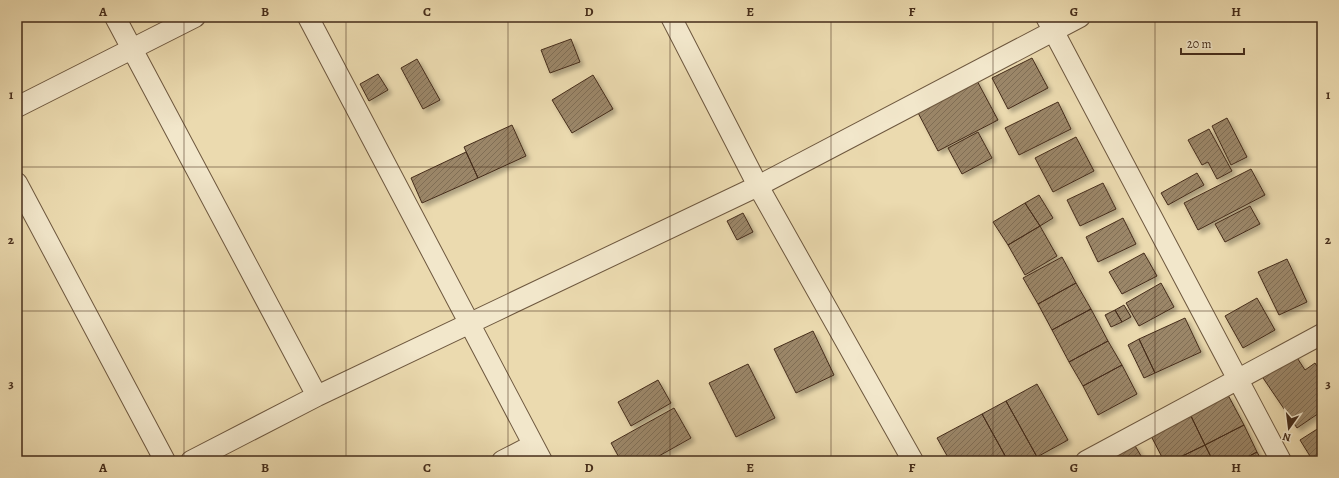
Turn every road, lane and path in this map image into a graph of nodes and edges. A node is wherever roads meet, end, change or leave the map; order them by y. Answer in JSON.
{"nodes":[{"id":1,"x":115,"y":17,"type":"edge"},
{"id":2,"x":195,"y":17,"type":"edge"},
{"id":3,"x":308,"y":17,"type":"edge"},
{"id":4,"x":671,"y":17,"type":"edge"},
{"id":5,"x":1080,"y":17,"type":"edge"},
{"id":6,"x":1050,"y":24,"type":"edge"},
{"id":7,"x":132,"y":49,"type":"junction"},
{"id":8,"x":17,"y":107,"type":"edge"},
{"id":9,"x":17,"y":183,"type":"edge"},
{"id":10,"x":758,"y":186,"type":"junction"},
{"id":11,"x":468,"y":324,"type":"junction"},
{"id":12,"x":1322,"y":334,"type":"edge"},
{"id":13,"x":1238,"y":380,"type":"junction"},
{"id":14,"x":317,"y":396,"type":"junction"},
{"id":15,"x":538,"y":453,"type":"edge"},
{"id":16,"x":165,"y":461,"type":"edge"},
{"id":17,"x":191,"y":461,"type":"edge"},
{"id":18,"x":502,"y":461,"type":"edge"},
{"id":19,"x":913,"y":461,"type":"edge"},
{"id":20,"x":1086,"y":461,"type":"edge"},
{"id":21,"x":1281,"y":461,"type":"edge"}],
"edges":[{"from":1,"to":7,"type":"street"},
{"from":2,"to":7,"type":"street"},
{"from":3,"to":11,"type":"street"},
{"from":4,"to":10,"type":"street"},
{"from":5,"to":6,"type":"street"},
{"from":6,"to":10,"type":"street"},
{"from":6,"to":13,"type":"street"},
{"from":7,"to":8,"type":"street"},
{"from":7,"to":14,"type":"street"},
{"from":9,"to":16,"type":"street"},
{"from":10,"to":11,"type":"street"},
{"from":10,"to":19,"type":"street"},
{"from":11,"to":14,"type":"street"},
{"from":11,"to":15,"type":"street"},
{"from":12,"to":13,"type":"street"},
{"from":13,"to":20,"type":"street"},
{"from":13,"to":21,"type":"street"},
{"from":14,"to":17,"type":"street"},
{"from":15,"to":18,"type":"street"}]}
